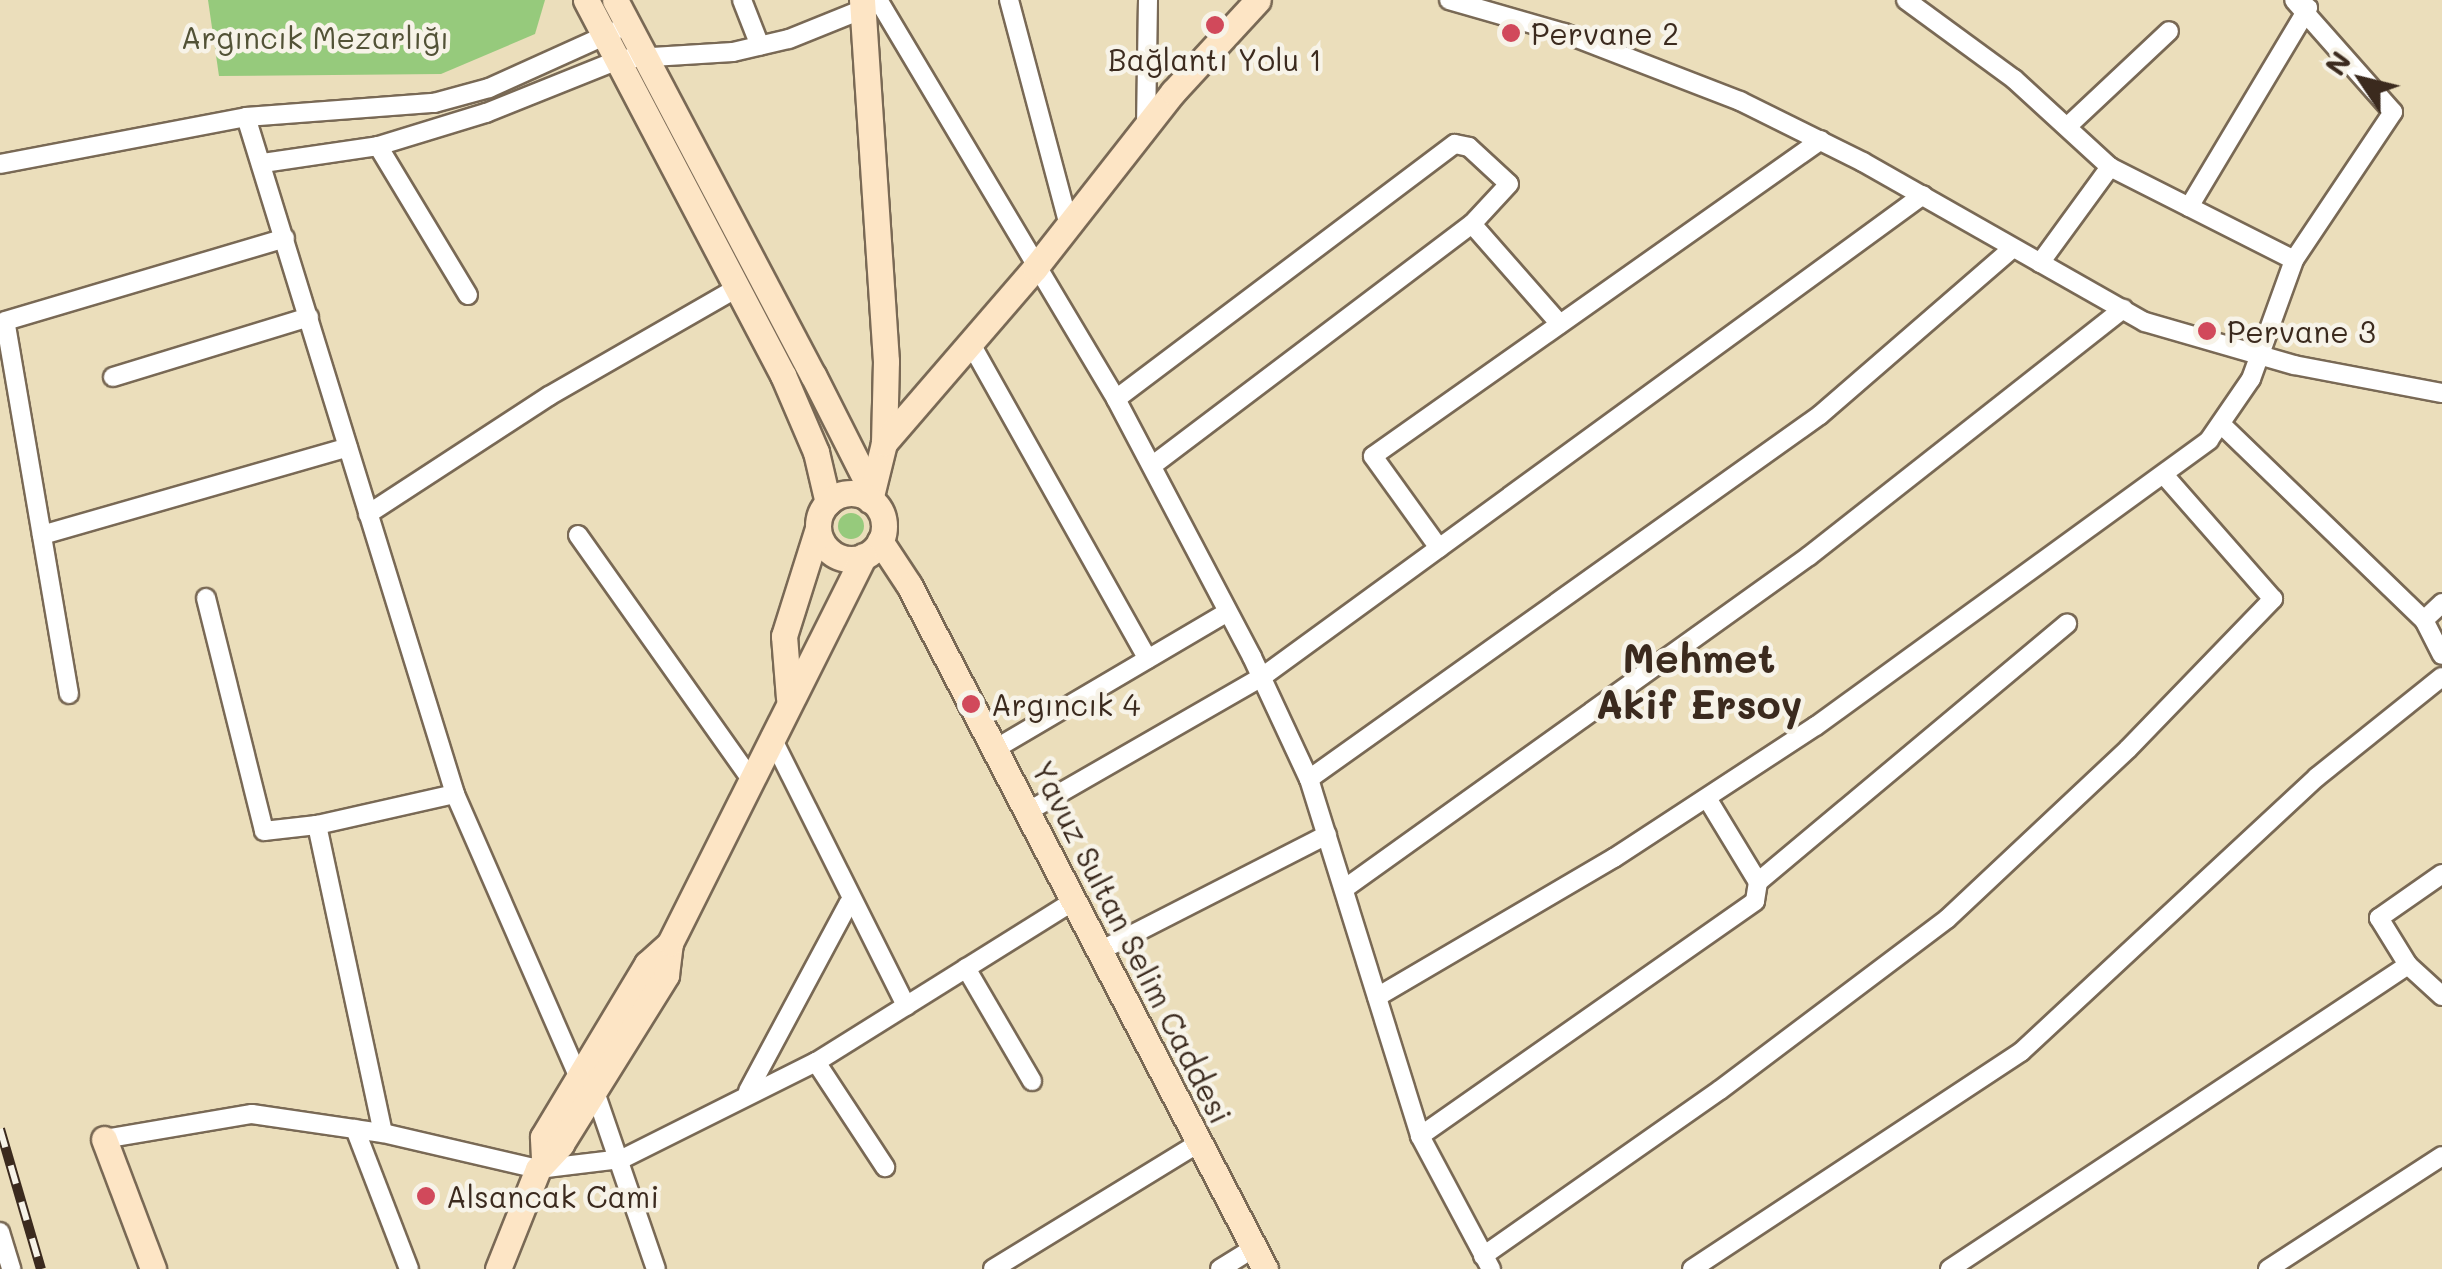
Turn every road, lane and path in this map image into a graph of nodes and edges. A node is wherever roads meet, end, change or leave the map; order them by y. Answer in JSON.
{"nodes":[{"id":1,"x":586,"y":0,"type":"edge"},
{"id":2,"x":615,"y":0,"type":"edge"},
{"id":3,"x":742,"y":0,"type":"edge"},
{"id":4,"x":1009,"y":0,"type":"edge"},
{"id":5,"x":1148,"y":0,"type":"edge"},
{"id":6,"x":1258,"y":0,"type":"edge"},
{"id":7,"x":1449,"y":0,"type":"edge"},
{"id":8,"x":1906,"y":0,"type":"edge"},
{"id":9,"x":874,"y":3,"type":"edge"},
{"id":10,"x":2301,"y":4,"type":"edge"},
{"id":11,"x":618,"y":30,"type":"junction"},
{"id":12,"x":2169,"y":31,"type":"dead end"},
{"id":13,"x":760,"y":46,"type":"junction"},
{"id":14,"x":633,"y":59,"type":"junction"},
{"id":15,"x":246,"y":118,"type":"junction"},
{"id":16,"x":2069,"y":124,"type":"junction"},
{"id":17,"x":1146,"y":127,"type":"junction"},
{"id":18,"x":1821,"y":140,"type":"junction"},
{"id":19,"x":378,"y":146,"type":"junction"},
{"id":20,"x":263,"y":163,"type":"junction"},
{"id":21,"x":0,"y":164,"type":"edge"},
{"id":22,"x":2110,"y":167,"type":"junction"},
{"id":23,"x":1923,"y":195,"type":"junction"},
{"id":24,"x":2188,"y":207,"type":"junction"},
{"id":25,"x":1472,"y":224,"type":"junction"},
{"id":26,"x":1069,"y":226,"type":"junction"},
{"id":27,"x":285,"y":238,"type":"junction"},
{"id":28,"x":2013,"y":248,"type":"junction"},
{"id":29,"x":2294,"y":260,"type":"junction"},
{"id":30,"x":2040,"y":263,"type":"junction"},
{"id":31,"x":1035,"y":268,"type":"junction"},
{"id":32,"x":737,"y":288,"type":"junction"},
{"id":33,"x":468,"y":296,"type":"dead end"},
{"id":34,"x":2122,"y":310,"type":"junction"},
{"id":35,"x":309,"y":317,"type":"junction"},
{"id":36,"x":3,"y":321,"type":"edge"},
{"id":37,"x":1560,"y":324,"type":"junction"},
{"id":38,"x":970,"y":344,"type":"junction"},
{"id":39,"x":2261,"y":356,"type":"junction"},
{"id":40,"x":113,"y":377,"type":"dead end"},
{"id":41,"x":2442,"y":393,"type":"edge"},
{"id":42,"x":1116,"y":399,"type":"junction"},
{"id":43,"x":2222,"y":425,"type":"junction"},
{"id":44,"x":884,"y":444,"type":"junction"},
{"id":45,"x":348,"y":448,"type":"junction"},
{"id":46,"x":1154,"y":465,"type":"junction"},
{"id":47,"x":2166,"y":478,"type":"junction"},
{"id":48,"x":868,"y":498,"type":"junction"},
{"id":49,"x":828,"y":502,"type":"junction"},
{"id":50,"x":368,"y":514,"type":"junction"},
{"id":51,"x":818,"y":528,"type":"junction"},
{"id":52,"x":42,"y":535,"type":"junction"},
{"id":53,"x":578,"y":535,"type":"dead end"},
{"id":54,"x":872,"y":548,"type":"junction"},
{"id":55,"x":1439,"y":548,"type":"junction"},
{"id":56,"x":206,"y":598,"type":"dead end"},
{"id":57,"x":2442,"y":603,"type":"edge"},
{"id":58,"x":1228,"y":612,"type":"junction"},
{"id":59,"x":2424,"y":620,"type":"junction"},
{"id":60,"x":2067,"y":624,"type":"dead end"},
{"id":61,"x":2442,"y":656,"type":"edge"},
{"id":62,"x":1148,"y":659,"type":"junction"},
{"id":63,"x":1262,"y":676,"type":"junction"},
{"id":64,"x":2442,"y":677,"type":"edge"},
{"id":65,"x":69,"y":694,"type":"dead end"},
{"id":66,"x":789,"y":701,"type":"junction"},
{"id":67,"x":771,"y":736,"type":"junction"},
{"id":68,"x":995,"y":748,"type":"junction"},
{"id":69,"x":750,"y":778,"type":"junction"},
{"id":70,"x":1310,"y":779,"type":"junction"},
{"id":71,"x":454,"y":794,"type":"junction"},
{"id":72,"x":1707,"y":798,"type":"junction"},
{"id":73,"x":1028,"y":812,"type":"junction"},
{"id":74,"x":316,"y":825,"type":"junction"},
{"id":75,"x":1327,"y":834,"type":"junction"},
{"id":76,"x":2442,"y":874,"type":"edge"},
{"id":77,"x":1758,"y":882,"type":"junction"},
{"id":78,"x":1344,"y":889,"type":"junction"},
{"id":79,"x":1074,"y":901,"type":"junction"},
{"id":80,"x":849,"y":902,"type":"junction"},
{"id":81,"x":1100,"y":951,"type":"junction"},
{"id":82,"x":2408,"y":965,"type":"junction"},
{"id":83,"x":966,"y":968,"type":"junction"},
{"id":84,"x":2442,"y":996,"type":"edge"},
{"id":85,"x":1377,"y":997,"type":"junction"},
{"id":86,"x":906,"y":1006,"type":"junction"},
{"id":87,"x":816,"y":1062,"type":"junction"},
{"id":88,"x":1032,"y":1081,"type":"dead end"},
{"id":89,"x":587,"y":1085,"type":"junction"},
{"id":90,"x":748,"y":1090,"type":"junction"},
{"id":91,"x":354,"y":1129,"type":"junction"},
{"id":92,"x":383,"y":1132,"type":"junction"},
{"id":93,"x":1420,"y":1136,"type":"junction"},
{"id":94,"x":104,"y":1139,"type":"joint"},
{"id":95,"x":1200,"y":1143,"type":"junction"},
{"id":96,"x":2442,"y":1156,"type":"edge"},
{"id":97,"x":622,"y":1159,"type":"junction"},
{"id":98,"x":541,"y":1164,"type":"junction"},
{"id":99,"x":885,"y":1167,"type":"dead end"},
{"id":100,"x":0,"y":1232,"type":"edge"},
{"id":101,"x":1260,"y":1259,"type":"edge"},
{"id":102,"x":1487,"y":1262,"type":"edge"},
{"id":103,"x":11,"y":1269,"type":"edge"},
{"id":104,"x":153,"y":1269,"type":"edge"},
{"id":105,"x":409,"y":1269,"type":"edge"},
{"id":106,"x":498,"y":1269,"type":"edge"},
{"id":107,"x":656,"y":1269,"type":"edge"},
{"id":108,"x":993,"y":1269,"type":"edge"},
{"id":109,"x":1220,"y":1269,"type":"edge"},
{"id":110,"x":1692,"y":1269,"type":"edge"},
{"id":111,"x":1950,"y":1269,"type":"edge"},
{"id":112,"x":2268,"y":1269,"type":"edge"}],
"edges":[{"from":1,"to":11,"type":"street"},
{"from":2,"to":11,"type":"street"},
{"from":3,"to":13,"type":"street"},
{"from":4,"to":26,"type":"street"},
{"from":5,"to":17,"type":"street"},
{"from":6,"to":17,"type":"street"},
{"from":7,"to":18,"type":"street"},
{"from":8,"to":16,"type":"street"},
{"from":9,"to":13,"type":"street"},
{"from":9,"to":31,"type":"street"},
{"from":9,"to":44,"type":"street"},
{"from":10,"to":24,"type":"street"},
{"from":10,"to":29,"type":"street"},
{"from":11,"to":14,"type":"street"},
{"from":11,"to":15,"type":"street"},
{"from":12,"to":16,"type":"street"},
{"from":13,"to":14,"type":"street"},
{"from":14,"to":19,"type":"street"},
{"from":14,"to":32,"type":"street"},
{"from":14,"to":48,"type":"street"},
{"from":15,"to":20,"type":"street"},
{"from":15,"to":21,"type":"street"},
{"from":16,"to":22,"type":"street"},
{"from":17,"to":26,"type":"street"},
{"from":18,"to":23,"type":"street"},
{"from":18,"to":37,"type":"street"},
{"from":19,"to":20,"type":"street"},
{"from":19,"to":33,"type":"street"},
{"from":20,"to":27,"type":"street"},
{"from":22,"to":24,"type":"street"},
{"from":22,"to":30,"type":"street"},
{"from":23,"to":28,"type":"street"},
{"from":23,"to":55,"type":"street"},
{"from":24,"to":29,"type":"street"},
{"from":25,"to":37,"type":"street"},
{"from":25,"to":42,"type":"street"},
{"from":25,"to":46,"type":"street"},
{"from":26,"to":31,"type":"street"},
{"from":27,"to":35,"type":"street"},
{"from":27,"to":36,"type":"street"},
{"from":28,"to":30,"type":"street"},
{"from":28,"to":70,"type":"street"},
{"from":29,"to":39,"type":"street"},
{"from":30,"to":34,"type":"street"},
{"from":31,"to":38,"type":"street"},
{"from":31,"to":42,"type":"street"},
{"from":32,"to":49,"type":"street"},
{"from":32,"to":50,"type":"street"},
{"from":34,"to":39,"type":"street"},
{"from":34,"to":78,"type":"street"},
{"from":35,"to":40,"type":"street"},
{"from":35,"to":45,"type":"street"},
{"from":36,"to":52,"type":"street"},
{"from":37,"to":55,"type":"street"},
{"from":38,"to":44,"type":"street"},
{"from":38,"to":62,"type":"street"},
{"from":39,"to":41,"type":"street"},
{"from":39,"to":43,"type":"street"},
{"from":42,"to":46,"type":"street"},
{"from":43,"to":47,"type":"street"},
{"from":43,"to":59,"type":"street"},
{"from":44,"to":48,"type":"street"},
{"from":45,"to":50,"type":"street"},
{"from":45,"to":52,"type":"street"},
{"from":46,"to":58,"type":"street"},
{"from":47,"to":72,"type":"street"},
{"from":47,"to":102,"type":"street"},
{"from":48,"to":49,"type":"street"},
{"from":48,"to":54,"type":"street"},
{"from":49,"to":51,"type":"street"},
{"from":50,"to":71,"type":"street"},
{"from":51,"to":54,"type":"street"},
{"from":51,"to":66,"type":"street"},
{"from":52,"to":65,"type":"street"},
{"from":53,"to":69,"type":"street"},
{"from":54,"to":66,"type":"street"},
{"from":54,"to":68,"type":"street","name":"Yavuz Sultan Selim Caddesi"},
{"from":55,"to":63,"type":"street"},
{"from":56,"to":74,"type":"street"},
{"from":57,"to":59,"type":"street"},
{"from":58,"to":62,"type":"street"},
{"from":58,"to":63,"type":"street"},
{"from":59,"to":61,"type":"street"},
{"from":60,"to":77,"type":"street"},
{"from":62,"to":68,"type":"street"},
{"from":63,"to":70,"type":"street"},
{"from":63,"to":73,"type":"street"},
{"from":64,"to":110,"type":"street"},
{"from":66,"to":67,"type":"street"},
{"from":67,"to":69,"type":"street"},
{"from":67,"to":80,"type":"street"},
{"from":68,"to":73,"type":"street","name":"Yavuz Sultan Selim Caddesi"},
{"from":69,"to":89,"type":"street"},
{"from":70,"to":75,"type":"street"},
{"from":71,"to":74,"type":"street"},
{"from":71,"to":89,"type":"street"},
{"from":72,"to":77,"type":"street"},
{"from":72,"to":85,"type":"street"},
{"from":73,"to":79,"type":"street","name":"Yavuz Sultan Selim Caddesi"},
{"from":74,"to":92,"type":"street"},
{"from":75,"to":78,"type":"street"},
{"from":75,"to":81,"type":"street"},
{"from":76,"to":82,"type":"street"},
{"from":77,"to":93,"type":"street"},
{"from":78,"to":85,"type":"street"},
{"from":79,"to":81,"type":"street","name":"Yavuz Sultan Selim Caddesi"},
{"from":79,"to":83,"type":"street"},
{"from":80,"to":86,"type":"street"},
{"from":80,"to":90,"type":"street"},
{"from":81,"to":95,"type":"street","name":"Yavuz Sultan Selim Caddesi"},
{"from":82,"to":84,"type":"street"},
{"from":82,"to":111,"type":"street"},
{"from":83,"to":86,"type":"street"},
{"from":83,"to":88,"type":"street"},
{"from":85,"to":93,"type":"street"},
{"from":86,"to":87,"type":"street"},
{"from":87,"to":90,"type":"street"},
{"from":87,"to":99,"type":"street"},
{"from":89,"to":97,"type":"street"},
{"from":89,"to":98,"type":"street"},
{"from":90,"to":97,"type":"street"},
{"from":91,"to":92,"type":"street"},
{"from":91,"to":94,"type":"street"},
{"from":91,"to":105,"type":"street"},
{"from":92,"to":98,"type":"street"},
{"from":93,"to":102,"type":"street"},
{"from":94,"to":104,"type":"street"},
{"from":95,"to":101,"type":"street","name":"Yavuz Sultan Selim Caddesi"},
{"from":95,"to":108,"type":"street"},
{"from":96,"to":112,"type":"street"},
{"from":97,"to":98,"type":"street"},
{"from":97,"to":107,"type":"street"},
{"from":98,"to":106,"type":"street"},
{"from":100,"to":103,"type":"street"},
{"from":101,"to":109,"type":"street"}]}
